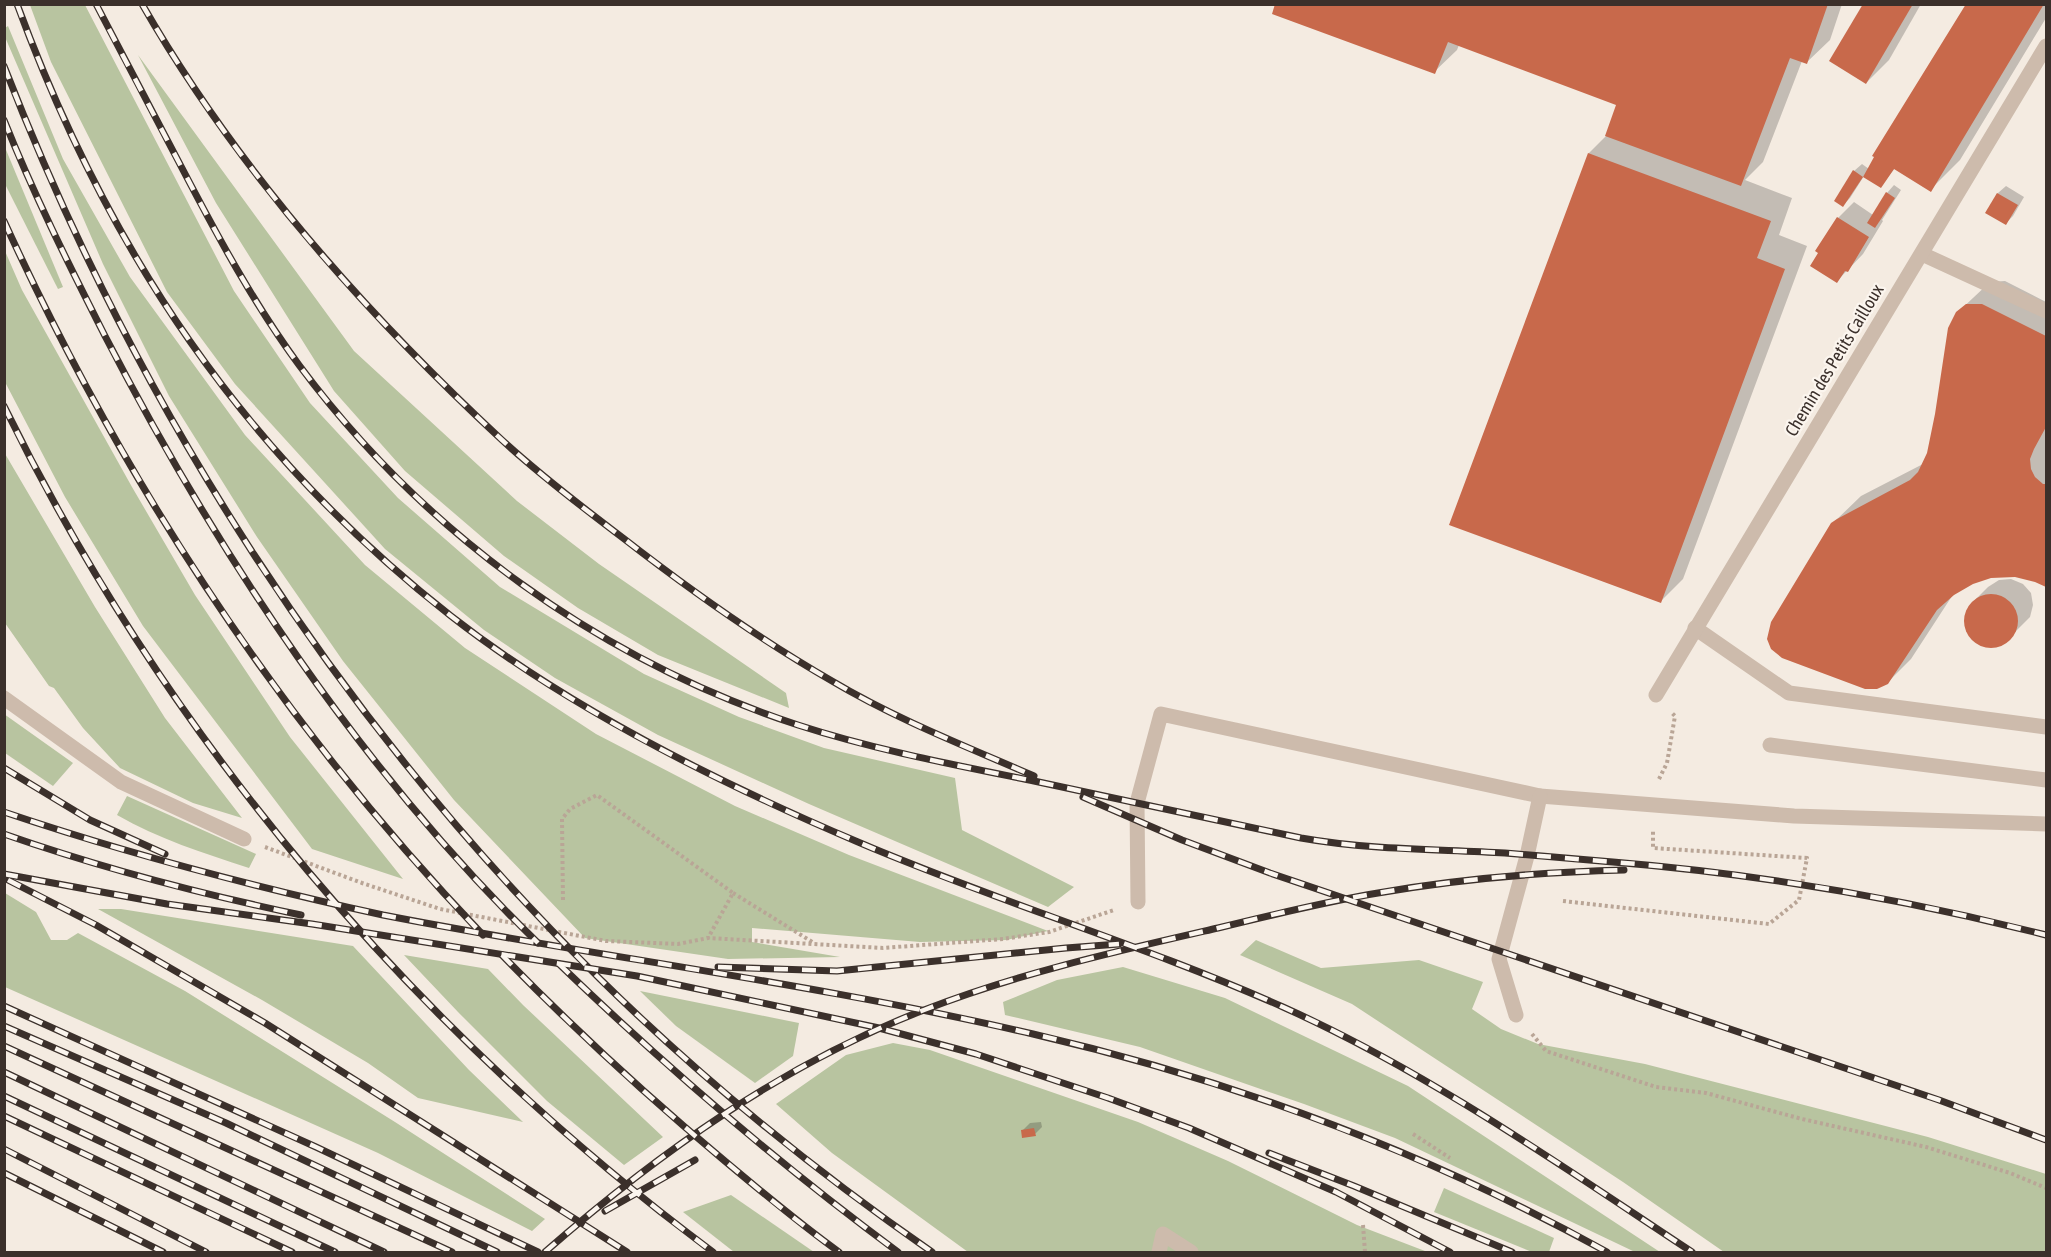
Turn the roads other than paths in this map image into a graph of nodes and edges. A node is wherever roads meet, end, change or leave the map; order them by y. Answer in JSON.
{"nodes":[{"id":1,"x":2046,"y":46,"type":"edge"},
{"id":2,"x":1922,"y":254,"type":"junction"},
{"id":3,"x":2046,"y":311,"type":"edge"},
{"id":4,"x":1695,"y":627,"type":"junction"},
{"id":5,"x":1656,"y":695,"type":"road end"},
{"id":6,"x":4,"y":698,"type":"edge"},
{"id":7,"x":2046,"y":727,"type":"edge"},
{"id":8,"x":1770,"y":745,"type":"dead end"},
{"id":9,"x":2046,"y":780,"type":"edge"},
{"id":10,"x":1540,"y":796,"type":"junction"},
{"id":11,"x":2046,"y":824,"type":"edge"},
{"id":12,"x":244,"y":838,"type":"road end"},
{"id":13,"x":1138,"y":902,"type":"road end"},
{"id":14,"x":1516,"y":1015,"type":"dead end"},
{"id":15,"x":1159,"y":1252,"type":"edge"},
{"id":16,"x":1191,"y":1252,"type":"edge"}],
"edges":[{"from":1,"to":2,"type":"street","name":"Chemin des Petits Cailloux"},
{"from":2,"to":3,"type":"street"},
{"from":2,"to":4,"type":"street","name":"Chemin des Petits Cailloux"},
{"from":4,"to":5,"type":"street","name":"Chemin des Petits Cailloux"},
{"from":4,"to":7,"type":"street"},
{"from":6,"to":12,"type":"street"},
{"from":8,"to":9,"type":"street"},
{"from":10,"to":11,"type":"street"},
{"from":10,"to":13,"type":"street"},
{"from":10,"to":14,"type":"street"},
{"from":15,"to":16,"type":"street"}]}
